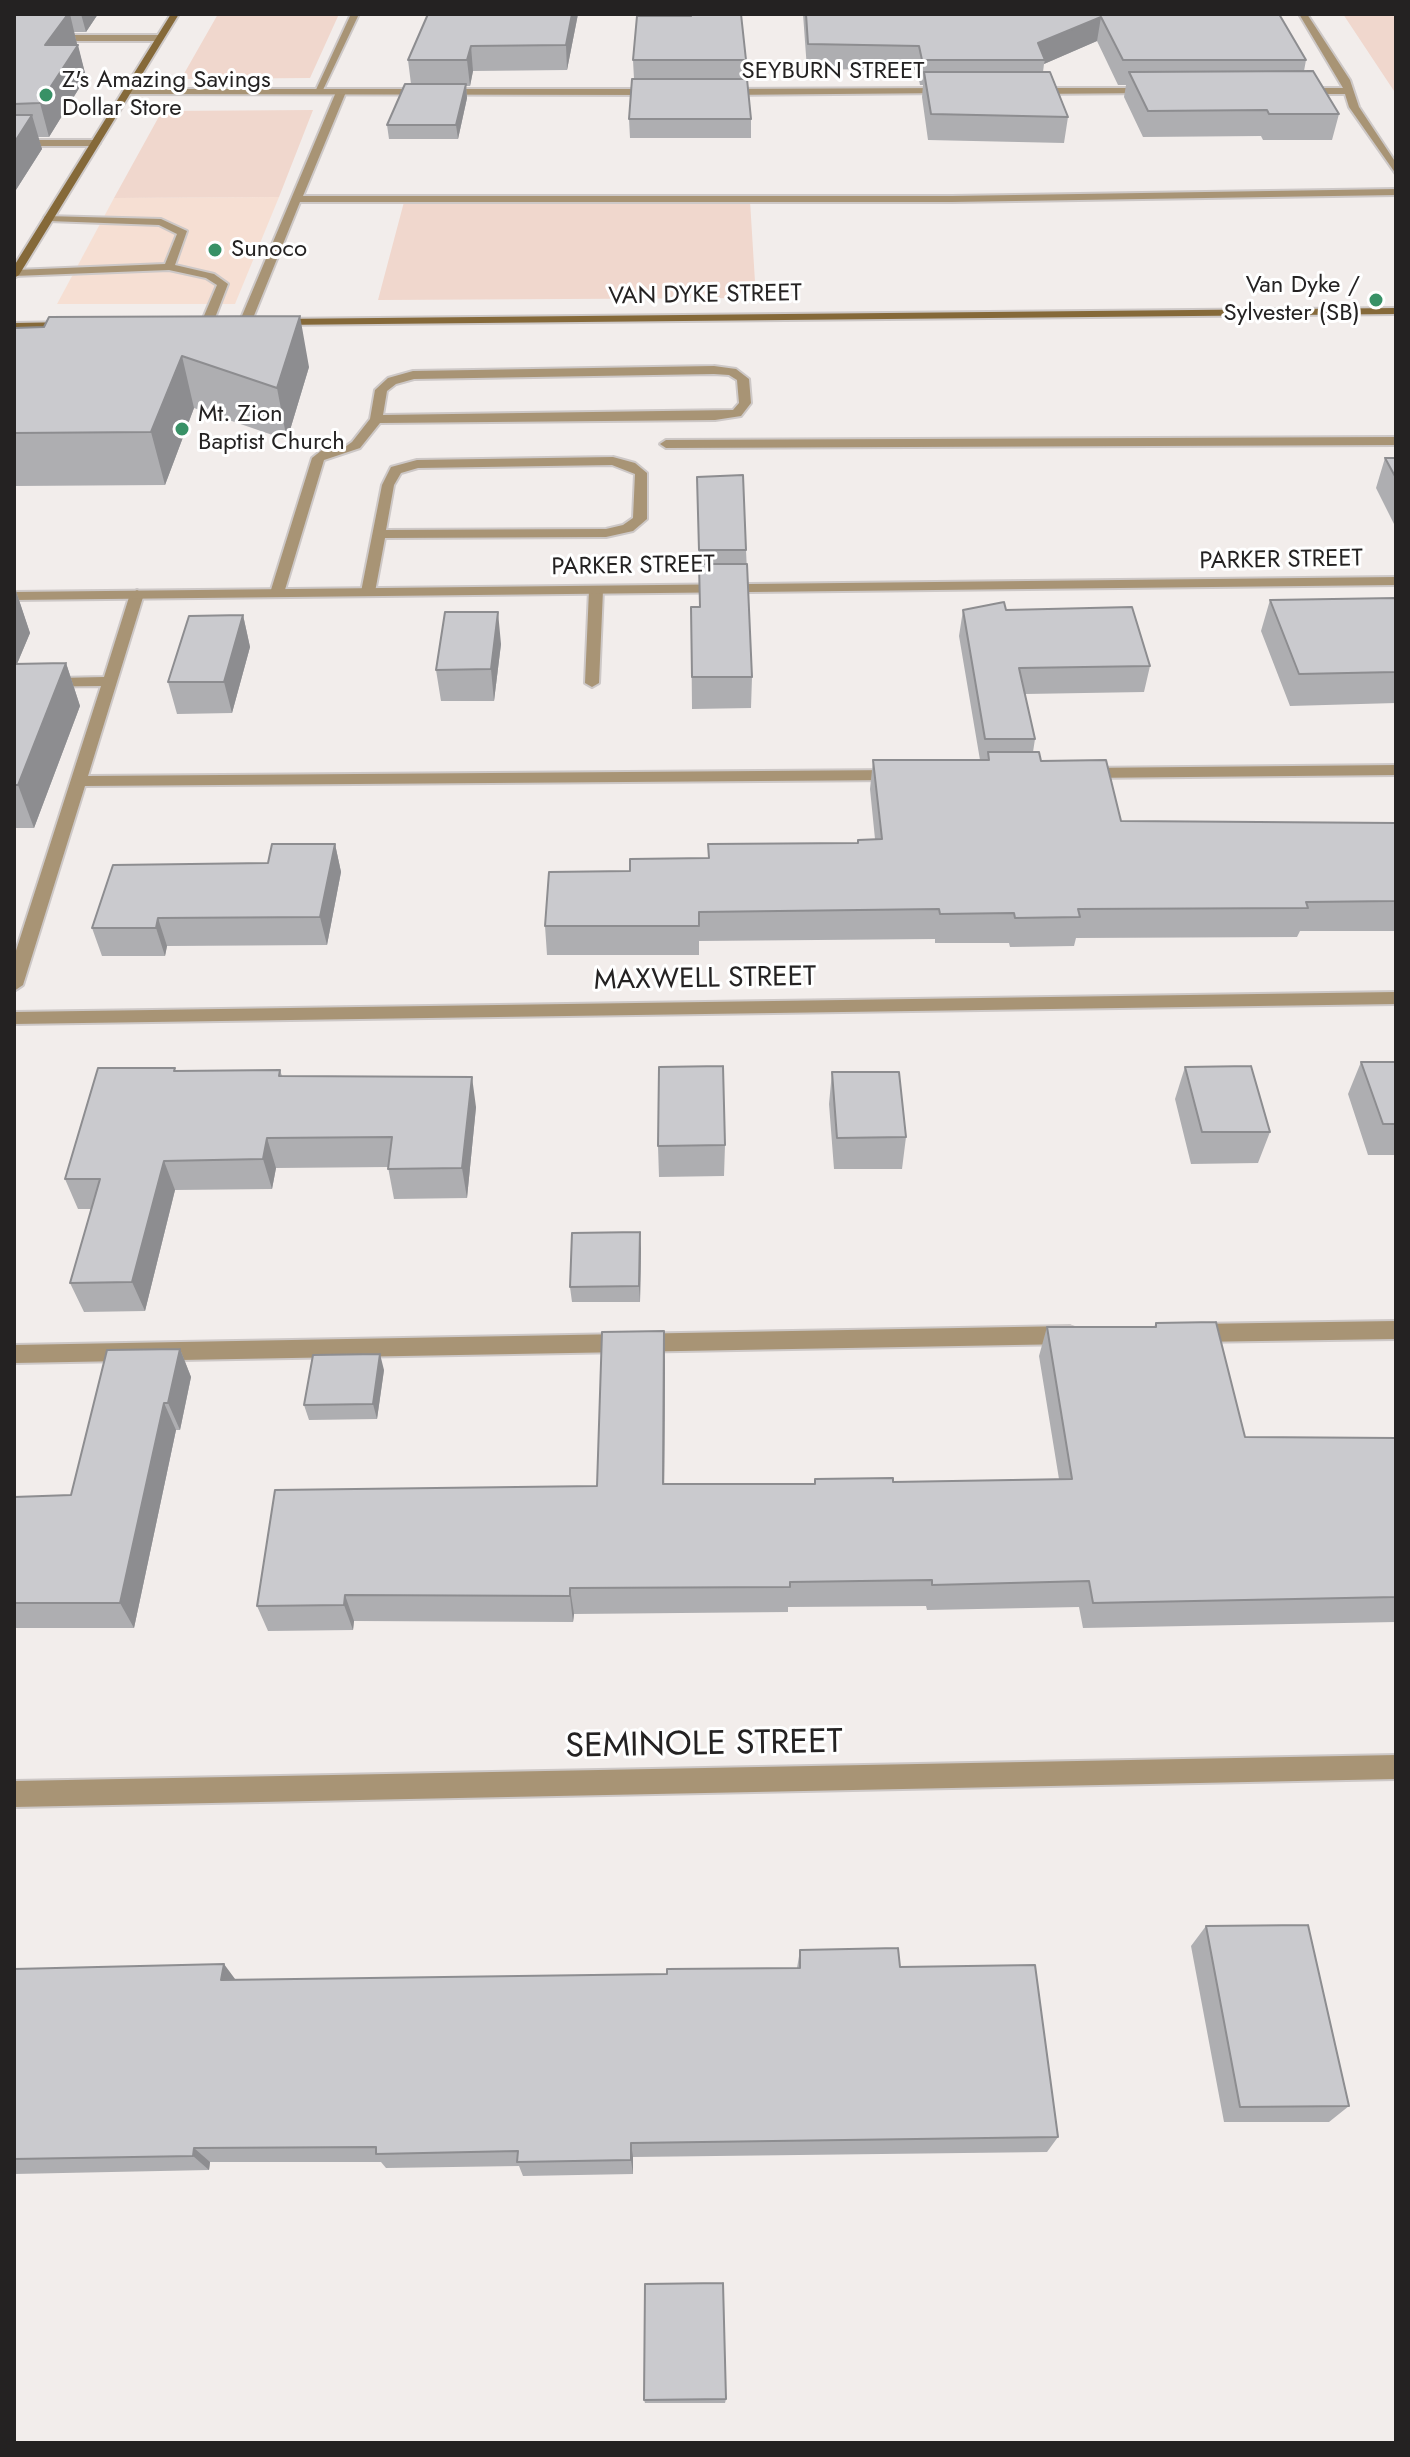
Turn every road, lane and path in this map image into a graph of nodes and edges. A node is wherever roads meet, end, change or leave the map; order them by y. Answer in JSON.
{"nodes":[{"id":1,"x":175,"y":14,"type":"edge"},
{"id":2,"x":355,"y":14,"type":"edge"},
{"id":3,"x":1303,"y":14,"type":"edge"},
{"id":4,"x":14,"y":38,"type":"edge"},
{"id":5,"x":160,"y":38,"type":"junction"},
{"id":6,"x":964,"y":91,"type":"edge"},
{"id":7,"x":1012,"y":91,"type":"edge"},
{"id":8,"x":1156,"y":91,"type":"edge"},
{"id":9,"x":1284,"y":91,"type":"edge"},
{"id":10,"x":1348,"y":91,"type":"junction"},
{"id":11,"x":126,"y":92,"type":"junction"},
{"id":12,"x":317,"y":92,"type":"junction"},
{"id":13,"x":341,"y":92,"type":"junction"},
{"id":14,"x":676,"y":92,"type":"edge"},
{"id":15,"x":708,"y":92,"type":"edge"},
{"id":16,"x":14,"y":143,"type":"edge"},
{"id":17,"x":95,"y":143,"type":"junction"},
{"id":18,"x":1396,"y":171,"type":"edge"},
{"id":19,"x":1396,"y":192,"type":"edge"},
{"id":20,"x":297,"y":199,"type":"junction"},
{"id":21,"x":49,"y":218,"type":"junction"},
{"id":22,"x":169,"y":267,"type":"junction"},
{"id":23,"x":15,"y":274,"type":"edge"},
{"id":24,"x":1396,"y":311,"type":"edge"},
{"id":25,"x":191,"y":323,"type":"edge"},
{"id":26,"x":226,"y":323,"type":"junction"},
{"id":27,"x":81,"y":325,"type":"edge"},
{"id":28,"x":14,"y":326,"type":"edge"},
{"id":29,"x":376,"y":419,"type":"junction"},
{"id":30,"x":1396,"y":441,"type":"edge"},
{"id":31,"x":666,"y":444,"type":"dead end"},
{"id":32,"x":379,"y":534,"type":"junction"},
{"id":33,"x":1396,"y":581,"type":"edge"},
{"id":34,"x":596,"y":590,"type":"junction"},
{"id":35,"x":368,"y":592,"type":"junction"},
{"id":36,"x":277,"y":593,"type":"junction"},
{"id":37,"x":137,"y":594,"type":"junction"},
{"id":38,"x":14,"y":596,"type":"edge"},
{"id":39,"x":109,"y":681,"type":"junction"},
{"id":40,"x":14,"y":683,"type":"edge"},
{"id":41,"x":592,"y":683,"type":"dead end"},
{"id":42,"x":1396,"y":770,"type":"edge"},
{"id":43,"x":1062,"y":773,"type":"edge"},
{"id":44,"x":920,"y":774,"type":"edge"},
{"id":45,"x":78,"y":781,"type":"junction"},
{"id":46,"x":14,"y":985,"type":"edge"},
{"id":47,"x":1396,"y":998,"type":"edge"},
{"id":48,"x":14,"y":1018,"type":"edge"},
{"id":49,"x":1396,"y":1330,"type":"edge"},
{"id":50,"x":1174,"y":1334,"type":"edge"},
{"id":51,"x":1094,"y":1335,"type":"edge"},
{"id":52,"x":14,"y":1354,"type":"edge"},
{"id":53,"x":1396,"y":1767,"type":"edge"},
{"id":54,"x":14,"y":1794,"type":"edge"}],
"edges":[{"from":1,"to":5,"type":"main road"},
{"from":2,"to":12,"type":"street"},
{"from":3,"to":10,"type":"street"},
{"from":4,"to":5,"type":"street"},
{"from":5,"to":11,"type":"main road"},
{"from":6,"to":15,"type":"street","name":"SEYBURN STREET"},
{"from":7,"to":8,"type":"street"},
{"from":9,"to":10,"type":"street"},
{"from":10,"to":18,"type":"street"},
{"from":11,"to":12,"type":"street"},
{"from":11,"to":17,"type":"main road"},
{"from":12,"to":13,"type":"street"},
{"from":13,"to":14,"type":"street"},
{"from":13,"to":20,"type":"street"},
{"from":16,"to":17,"type":"street"},
{"from":17,"to":21,"type":"main road"},
{"from":19,"to":20,"type":"street"},
{"from":20,"to":26,"type":"street"},
{"from":21,"to":22,"type":"street"},
{"from":21,"to":23,"type":"main road"},
{"from":22,"to":23,"type":"street"},
{"from":22,"to":26,"type":"street"},
{"from":24,"to":26,"type":"main road","name":"VAN DYKE STREET"},
{"from":25,"to":26,"type":"main road","name":"VAN DYKE STREET"},
{"from":27,"to":28,"type":"main road"},
{"from":29,"to":29,"type":"street"},
{"from":29,"to":36,"type":"street"},
{"from":30,"to":31,"type":"street"},
{"from":32,"to":32,"type":"street"},
{"from":32,"to":35,"type":"street"},
{"from":33,"to":34,"type":"street","name":"PARKER STREET"},
{"from":34,"to":35,"type":"street","name":"PARKER STREET"},
{"from":34,"to":41,"type":"street"},
{"from":35,"to":36,"type":"street","name":"PARKER STREET"},
{"from":36,"to":37,"type":"street","name":"PARKER STREET"},
{"from":37,"to":38,"type":"street","name":"PARKER STREET"},
{"from":37,"to":39,"type":"street"},
{"from":39,"to":40,"type":"street"},
{"from":39,"to":45,"type":"street"},
{"from":42,"to":43,"type":"street"},
{"from":44,"to":45,"type":"street"},
{"from":45,"to":46,"type":"street"},
{"from":47,"to":48,"type":"street","name":"MAXWELL STREET"},
{"from":49,"to":50,"type":"street"},
{"from":51,"to":52,"type":"street"},
{"from":53,"to":54,"type":"street","name":"SEMINOLE STREET"}]}
